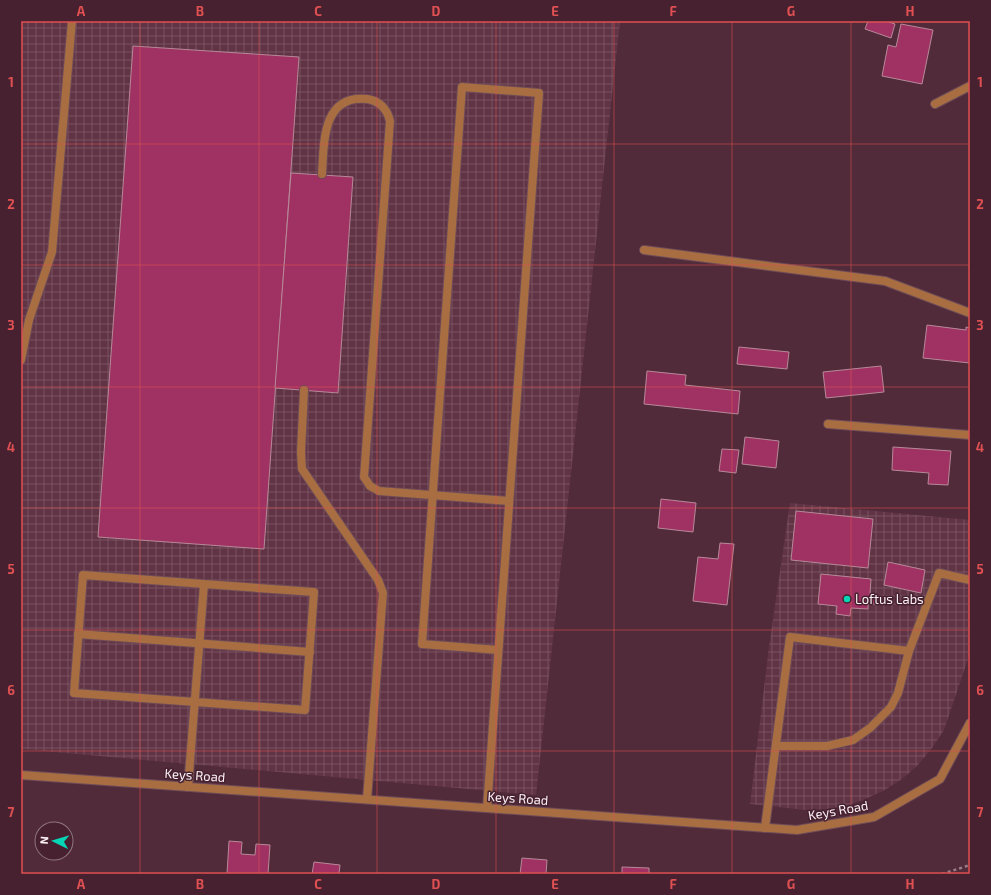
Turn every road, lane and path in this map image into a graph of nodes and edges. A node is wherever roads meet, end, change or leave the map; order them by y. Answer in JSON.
{"nodes":[{"id":1,"x":72,"y":21,"type":"edge"},
{"id":2,"x":970,"y":86,"type":"edge"},
{"id":3,"x":935,"y":104,"type":"dead end"},
{"id":4,"x":322,"y":174,"type":"dead end"},
{"id":5,"x":644,"y":250,"type":"dead end"},
{"id":6,"x":970,"y":313,"type":"edge"},
{"id":7,"x":21,"y":360,"type":"edge"},
{"id":8,"x":304,"y":390,"type":"dead end"},
{"id":9,"x":828,"y":424,"type":"dead end"},
{"id":10,"x":970,"y":436,"type":"edge"},
{"id":11,"x":432,"y":496,"type":"junction"},
{"id":12,"x":509,"y":502,"type":"junction"},
{"id":13,"x":970,"y":580,"type":"edge"},
{"id":14,"x":204,"y":584,"type":"junction"},
{"id":15,"x":78,"y":634,"type":"junction"},
{"id":16,"x":199,"y":643,"type":"junction"},
{"id":17,"x":498,"y":650,"type":"junction"},
{"id":18,"x":909,"y":651,"type":"junction"},
{"id":19,"x":310,"y":652,"type":"junction"},
{"id":20,"x":194,"y":702,"type":"junction"},
{"id":21,"x":970,"y":723,"type":"edge"},
{"id":22,"x":776,"y":746,"type":"junction"},
{"id":23,"x":21,"y":775,"type":"edge"},
{"id":24,"x":188,"y":787,"type":"junction"},
{"id":25,"x":367,"y":799,"type":"junction"},
{"id":26,"x":487,"y":808,"type":"junction"},
{"id":27,"x":765,"y":828,"type":"junction"},
{"id":28,"x":970,"y":865,"type":"edge"},
{"id":29,"x":942,"y":874,"type":"edge"}],
"edges":[{"from":1,"to":7,"type":"street"},
{"from":2,"to":3,"type":"street"},
{"from":4,"to":11,"type":"street"},
{"from":5,"to":6,"type":"street"},
{"from":8,"to":25,"type":"street"},
{"from":9,"to":10,"type":"street"},
{"from":11,"to":12,"type":"street"},
{"from":11,"to":12,"type":"street"},
{"from":11,"to":17,"type":"street"},
{"from":12,"to":17,"type":"street"},
{"from":13,"to":18,"type":"street"},
{"from":14,"to":15,"type":"street"},
{"from":14,"to":16,"type":"street"},
{"from":14,"to":19,"type":"street"},
{"from":15,"to":16,"type":"street"},
{"from":15,"to":20,"type":"street"},
{"from":16,"to":19,"type":"street"},
{"from":16,"to":20,"type":"street"},
{"from":17,"to":26,"type":"street"},
{"from":18,"to":22,"type":"street"},
{"from":18,"to":22,"type":"street"},
{"from":19,"to":20,"type":"street"},
{"from":20,"to":24,"type":"street"},
{"from":21,"to":27,"type":"street","name":"Keys Road"},
{"from":22,"to":27,"type":"street"},
{"from":23,"to":24,"type":"street","name":"Keys Road"},
{"from":24,"to":25,"type":"street","name":"Keys Road"},
{"from":25,"to":26,"type":"street","name":"Keys Road"},
{"from":26,"to":27,"type":"street","name":"Keys Road"},
{"from":28,"to":29,"type":"path"}]}
